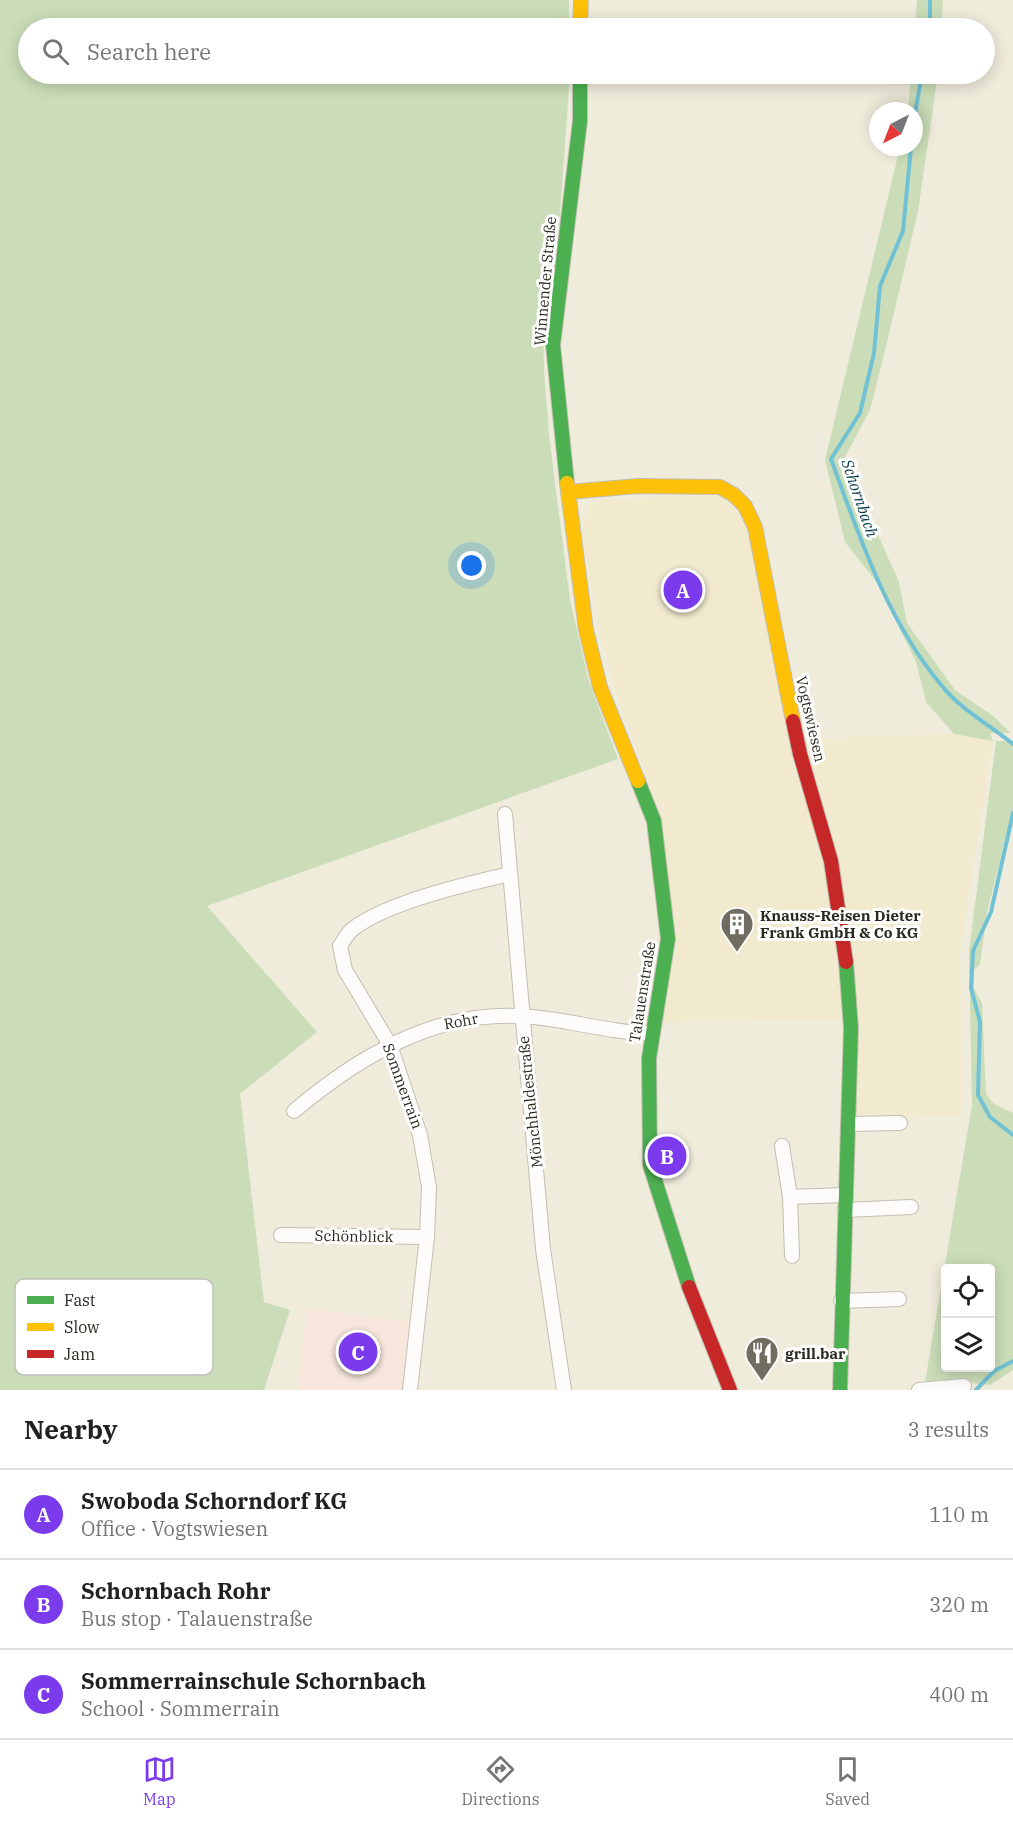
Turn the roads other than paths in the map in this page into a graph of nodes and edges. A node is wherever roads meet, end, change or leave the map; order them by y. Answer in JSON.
{"nodes":[{"id":1,"x":580,"y":0,"type":"edge"},
{"id":2,"x":580,"y":18,"type":"edge"},
{"id":3,"x":580,"y":84,"type":"edge"},
{"id":4,"x":568,"y":492,"type":"junction"},
{"id":5,"x":506,"y":814,"type":"dead end"},
{"id":6,"x":510,"y":874,"type":"junction"},
{"id":7,"x":521,"y":1016,"type":"junction"},
{"id":8,"x":651,"y":1033,"type":"junction"},
{"id":9,"x":390,"y":1045,"type":"junction"},
{"id":10,"x":294,"y":1111,"type":"dead end"},
{"id":11,"x":900,"y":1123,"type":"dead end"},
{"id":12,"x":849,"y":1124,"type":"junction"},
{"id":13,"x":782,"y":1146,"type":"dead end"},
{"id":14,"x":790,"y":1197,"type":"junction"},
{"id":15,"x":845,"y":1203,"type":"junction"},
{"id":16,"x":911,"y":1207,"type":"dead end"},
{"id":17,"x":281,"y":1235,"type":"dead end"},
{"id":18,"x":427,"y":1237,"type":"junction"},
{"id":19,"x":792,"y":1256,"type":"dead end"},
{"id":20,"x":898,"y":1299,"type":"dead end"},
{"id":21,"x":841,"y":1301,"type":"junction"},
{"id":22,"x":964,"y":1386,"type":"dead end"},
{"id":23,"x":410,"y":1390,"type":"edge"},
{"id":24,"x":564,"y":1390,"type":"edge"},
{"id":25,"x":730,"y":1390,"type":"edge"},
{"id":26,"x":840,"y":1390,"type":"edge"},
{"id":27,"x":919,"y":1390,"type":"edge"}],
"edges":[{"from":1,"to":2,"type":"street"},
{"from":3,"to":4,"type":"street","name":"Winnender Straße"},
{"from":4,"to":8,"type":"street","name":"Talauenstraße"},
{"from":4,"to":12,"type":"street","name":"Vogtswiesen"},
{"from":5,"to":6,"type":"street","name":"Mönchhaldestraße"},
{"from":6,"to":7,"type":"street","name":"Mönchhaldestraße"},
{"from":6,"to":9,"type":"street","name":"Sommerrain"},
{"from":7,"to":8,"type":"street","name":"Rohr"},
{"from":7,"to":9,"type":"street","name":"Rohr"},
{"from":7,"to":24,"type":"street","name":"Mönchhaldestraße"},
{"from":8,"to":25,"type":"street","name":"Talauenstraße"},
{"from":9,"to":10,"type":"street","name":"Rohr"},
{"from":9,"to":18,"type":"street","name":"Sommerrain"},
{"from":11,"to":12,"type":"street"},
{"from":12,"to":15,"type":"street","name":"Vogtswiesen"},
{"from":13,"to":14,"type":"street"},
{"from":14,"to":15,"type":"street"},
{"from":14,"to":19,"type":"street"},
{"from":15,"to":16,"type":"street"},
{"from":15,"to":21,"type":"street","name":"Vogtswiesen"},
{"from":17,"to":18,"type":"street","name":"Schönblick"},
{"from":18,"to":23,"type":"street","name":"Sommerrain"},
{"from":20,"to":21,"type":"street"},
{"from":21,"to":26,"type":"street","name":"Vogtswiesen"},
{"from":22,"to":27,"type":"street"}]}
